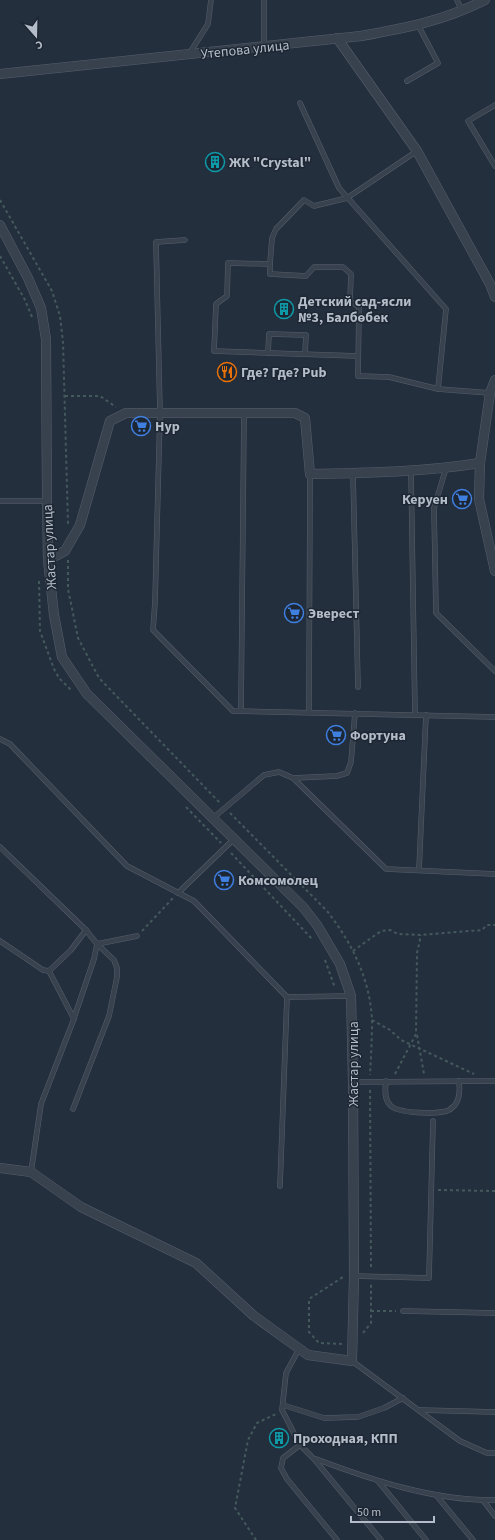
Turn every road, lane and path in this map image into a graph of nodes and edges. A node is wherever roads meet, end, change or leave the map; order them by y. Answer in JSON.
{"nodes":[{"id":1,"x":211,"y":0,"type":"edge"},
{"id":2,"x":264,"y":0,"type":"edge"},
{"id":3,"x":457,"y":0,"type":"edge"},
{"id":4,"x":485,"y":0,"type":"edge"},
{"id":5,"x":462,"y":12,"type":"junction"},
{"id":6,"x":418,"y":25,"type":"junction"},
{"id":7,"x":337,"y":38,"type":"junction"},
{"id":8,"x":264,"y":47,"type":"junction"},
{"id":9,"x":188,"y":55,"type":"junction"},
{"id":10,"x":0,"y":74,"type":"edge"},
{"id":11,"x":407,"y":82,"type":"dead end"},
{"id":12,"x":300,"y":103,"type":"dead end"},
{"id":13,"x":495,"y":105,"type":"edge"},
{"id":14,"x":417,"y":151,"type":"junction"},
{"id":15,"x":495,"y":166,"type":"edge"},
{"id":16,"x":347,"y":198,"type":"junction"},
{"id":17,"x":0,"y":200,"type":"edge"},
{"id":18,"x":0,"y":225,"type":"edge"},
{"id":19,"x":185,"y":240,"type":"dead end"},
{"id":20,"x":0,"y":256,"type":"edge"},
{"id":21,"x":270,"y":264,"type":"junction"},
{"id":22,"x":495,"y":297,"type":"edge"},
{"id":23,"x":33,"y":323,"type":"dead end"},
{"id":24,"x":268,"y":353,"type":"junction"},
{"id":25,"x":305,"y":354,"type":"junction"},
{"id":26,"x":358,"y":356,"type":"junction"},
{"id":27,"x":495,"y":380,"type":"edge"},
{"id":28,"x":438,"y":389,"type":"junction"},
{"id":29,"x":490,"y":393,"type":"junction"},
{"id":30,"x":65,"y":396,"type":"junction"},
{"id":31,"x":126,"y":413,"type":"junction"},
{"id":32,"x":160,"y":413,"type":"junction"},
{"id":33,"x":244,"y":413,"type":"junction"},
{"id":34,"x":480,"y":463,"type":"junction"},
{"id":35,"x":446,"y":468,"type":"junction"},
{"id":36,"x":411,"y":471,"type":"junction"},
{"id":37,"x":353,"y":473,"type":"junction"},
{"id":38,"x":310,"y":474,"type":"junction"},
{"id":39,"x":0,"y":501,"type":"edge"},
{"id":40,"x":47,"y":501,"type":"junction"},
{"id":41,"x":68,"y":524,"type":"dead end"},
{"id":42,"x":68,"y":545,"type":"junction"},
{"id":43,"x":48,"y":560,"type":"junction"},
{"id":44,"x":495,"y":571,"type":"edge"},
{"id":45,"x":39,"y":578,"type":"dead end"},
{"id":46,"x":495,"y":670,"type":"edge"},
{"id":47,"x":358,"y":687,"type":"dead end"},
{"id":48,"x":76,"y":695,"type":"dead end"},
{"id":49,"x":241,"y":711,"type":"junction"},
{"id":50,"x":309,"y":712,"type":"junction"},
{"id":51,"x":355,"y":714,"type":"junction"},
{"id":52,"x":415,"y":715,"type":"junction"},
{"id":53,"x":426,"y":715,"type":"junction"},
{"id":54,"x":495,"y":717,"type":"edge"},
{"id":55,"x":0,"y":739,"type":"edge"},
{"id":56,"x":293,"y":778,"type":"junction"},
{"id":57,"x":181,"y":802,"type":"dead end"},
{"id":58,"x":225,"y":808,"type":"junction"},
{"id":59,"x":213,"y":818,"type":"junction"},
{"id":60,"x":234,"y":839,"type":"junction"},
{"id":61,"x":0,"y":847,"type":"edge"},
{"id":62,"x":225,"y":848,"type":"junction"},
{"id":63,"x":419,"y":870,"type":"junction"},
{"id":64,"x":495,"y":874,"type":"edge"},
{"id":65,"x":178,"y":893,"type":"junction"},
{"id":66,"x":495,"y":925,"type":"edge"},
{"id":67,"x":86,"y":930,"type":"junction"},
{"id":68,"x":421,"y":935,"type":"junction"},
{"id":69,"x":137,"y":936,"type":"joint"},
{"id":70,"x":314,"y":940,"type":"dead end"},
{"id":71,"x":0,"y":941,"type":"edge"},
{"id":72,"x":97,"y":944,"type":"junction"},
{"id":73,"x":353,"y":951,"type":"junction"},
{"id":74,"x":324,"y":957,"type":"dead end"},
{"id":75,"x":49,"y":971,"type":"junction"},
{"id":76,"x":338,"y":995,"type":"junction"},
{"id":77,"x":352,"y":996,"type":"junction"},
{"id":78,"x":287,"y":997,"type":"junction"},
{"id":79,"x":74,"y":1019,"type":"junction"},
{"id":80,"x":372,"y":1020,"type":"junction"},
{"id":81,"x":416,"y":1034,"type":"junction"},
{"id":82,"x":411,"y":1044,"type":"junction"},
{"id":83,"x":420,"y":1048,"type":"junction"},
{"id":84,"x":370,"y":1081,"type":"junction"},
{"id":85,"x":386,"y":1081,"type":"junction"},
{"id":86,"x":391,"y":1081,"type":"junction"},
{"id":87,"x":426,"y":1081,"type":"junction"},
{"id":88,"x":485,"y":1081,"type":"junction"},
{"id":89,"x":353,"y":1082,"type":"junction"},
{"id":90,"x":459,"y":1082,"type":"junction"},
{"id":91,"x":495,"y":1082,"type":"edge"},
{"id":92,"x":73,"y":1109,"type":"dead end"},
{"id":93,"x":433,"y":1120,"type":"dead end"},
{"id":94,"x":0,"y":1168,"type":"edge"},
{"id":95,"x":31,"y":1172,"type":"junction"},
{"id":96,"x":280,"y":1186,"type":"dead end"},
{"id":97,"x":431,"y":1190,"type":"junction"},
{"id":98,"x":495,"y":1191,"type":"edge"},
{"id":99,"x":343,"y":1271,"type":"dead end"},
{"id":100,"x":354,"y":1276,"type":"junction"},
{"id":101,"x":371,"y":1277,"type":"junction"},
{"id":102,"x":371,"y":1311,"type":"junction"},
{"id":103,"x":403,"y":1311,"type":"joint"},
{"id":104,"x":495,"y":1313,"type":"edge"},
{"id":105,"x":353,"y":1345,"type":"junction"},
{"id":106,"x":299,"y":1349,"type":"junction"},
{"id":107,"x":352,"y":1361,"type":"junction"},
{"id":108,"x":403,"y":1398,"type":"junction"},
{"id":109,"x":283,"y":1404,"type":"junction"},
{"id":110,"x":282,"y":1410,"type":"junction"},
{"id":111,"x":419,"y":1410,"type":"junction"},
{"id":112,"x":495,"y":1412,"type":"edge"},
{"id":113,"x":300,"y":1445,"type":"junction"},
{"id":114,"x":495,"y":1453,"type":"edge"},
{"id":115,"x":314,"y":1459,"type":"junction"},
{"id":116,"x":378,"y":1480,"type":"junction"},
{"id":117,"x":436,"y":1495,"type":"junction"},
{"id":118,"x":483,"y":1500,"type":"junction"},
{"id":119,"x":495,"y":1500,"type":"edge"},
{"id":120,"x":495,"y":1516,"type":"edge"},
{"id":121,"x":256,"y":1540,"type":"edge"},
{"id":122,"x":337,"y":1540,"type":"edge"},
{"id":123,"x":381,"y":1540,"type":"edge"},
{"id":124,"x":426,"y":1540,"type":"edge"},
{"id":125,"x":473,"y":1540,"type":"edge"}],
"edges":[{"from":1,"to":9,"type":"lane"},
{"from":2,"to":8,"type":"lane"},
{"from":3,"to":5,"type":"lane"},
{"from":4,"to":5,"type":"street","name":"Утепова улица"},
{"from":5,"to":6,"type":"street","name":"Утепова улица"},
{"from":6,"to":7,"type":"street","name":"Утепова улица"},
{"from":6,"to":11,"type":"lane"},
{"from":7,"to":8,"type":"street","name":"Утепова улица"},
{"from":7,"to":14,"type":"street"},
{"from":8,"to":9,"type":"street","name":"Утепова улица"},
{"from":9,"to":10,"type":"street","name":"Утепова улица"},
{"from":12,"to":16,"type":"lane"},
{"from":13,"to":15,"type":"lane"},
{"from":14,"to":16,"type":"lane"},
{"from":14,"to":22,"type":"street"},
{"from":16,"to":21,"type":"lane"},
{"from":16,"to":28,"type":"lane"},
{"from":17,"to":30,"type":"path"},
{"from":18,"to":40,"type":"street","name":"Жастар улица"},
{"from":19,"to":32,"type":"lane"},
{"from":20,"to":23,"type":"path"},
{"from":21,"to":24,"type":"lane"},
{"from":21,"to":26,"type":"lane"},
{"from":24,"to":25,"type":"lane"},
{"from":24,"to":25,"type":"lane"},
{"from":25,"to":26,"type":"lane"},
{"from":26,"to":28,"type":"lane"},
{"from":27,"to":29,"type":"street"},
{"from":28,"to":29,"type":"lane"},
{"from":29,"to":34,"type":"street"},
{"from":30,"to":31,"type":"path"},
{"from":30,"to":41,"type":"path"},
{"from":31,"to":32,"type":"street"},
{"from":31,"to":42,"type":"street"},
{"from":32,"to":33,"type":"street"},
{"from":32,"to":49,"type":"lane"},
{"from":33,"to":38,"type":"street"},
{"from":33,"to":49,"type":"lane"},
{"from":34,"to":35,"type":"street"},
{"from":34,"to":44,"type":"street"},
{"from":35,"to":36,"type":"street"},
{"from":35,"to":46,"type":"lane"},
{"from":36,"to":37,"type":"street"},
{"from":36,"to":52,"type":"lane"},
{"from":37,"to":38,"type":"street"},
{"from":37,"to":47,"type":"lane"},
{"from":38,"to":50,"type":"lane"},
{"from":39,"to":40,"type":"lane"},
{"from":40,"to":43,"type":"street","name":"Жастар улица"},
{"from":42,"to":43,"type":"street"},
{"from":42,"to":58,"type":"path"},
{"from":43,"to":59,"type":"street","name":"Жастар улица"},
{"from":45,"to":48,"type":"path"},
{"from":49,"to":50,"type":"lane"},
{"from":50,"to":51,"type":"lane"},
{"from":51,"to":52,"type":"lane"},
{"from":51,"to":56,"type":"lane"},
{"from":52,"to":53,"type":"lane"},
{"from":53,"to":54,"type":"lane"},
{"from":53,"to":63,"type":"lane"},
{"from":55,"to":65,"type":"lane"},
{"from":56,"to":58,"type":"lane"},
{"from":56,"to":63,"type":"lane"},
{"from":57,"to":62,"type":"path"},
{"from":58,"to":59,"type":"lane"},
{"from":58,"to":73,"type":"path"},
{"from":59,"to":60,"type":"street","name":"Жастар улица"},
{"from":60,"to":62,"type":"lane"},
{"from":60,"to":77,"type":"street","name":"Жастар улица"},
{"from":61,"to":67,"type":"lane"},
{"from":62,"to":65,"type":"lane"},
{"from":62,"to":70,"type":"path"},
{"from":63,"to":64,"type":"lane"},
{"from":65,"to":69,"type":"path"},
{"from":65,"to":78,"type":"lane"},
{"from":66,"to":68,"type":"path"},
{"from":67,"to":72,"type":"lane"},
{"from":67,"to":75,"type":"lane"},
{"from":68,"to":73,"type":"path"},
{"from":68,"to":81,"type":"path"},
{"from":69,"to":72,"type":"lane"},
{"from":71,"to":75,"type":"lane"},
{"from":72,"to":79,"type":"lane"},
{"from":72,"to":92,"type":"lane"},
{"from":73,"to":80,"type":"path"},
{"from":74,"to":76,"type":"path"},
{"from":75,"to":79,"type":"lane"},
{"from":76,"to":77,"type":"lane"},
{"from":76,"to":78,"type":"lane"},
{"from":77,"to":89,"type":"street","name":"Жастар улица"},
{"from":78,"to":96,"type":"lane"},
{"from":79,"to":95,"type":"lane"},
{"from":80,"to":82,"type":"path"},
{"from":80,"to":84,"type":"path"},
{"from":81,"to":82,"type":"path"},
{"from":81,"to":83,"type":"path"},
{"from":82,"to":83,"type":"path"},
{"from":82,"to":86,"type":"path"},
{"from":83,"to":87,"type":"path"},
{"from":83,"to":88,"type":"path"},
{"from":84,"to":85,"type":"lane"},
{"from":84,"to":89,"type":"lane"},
{"from":84,"to":101,"type":"path"},
{"from":85,"to":86,"type":"lane"},
{"from":85,"to":90,"type":"lane"},
{"from":86,"to":87,"type":"lane"},
{"from":87,"to":90,"type":"lane"},
{"from":88,"to":90,"type":"lane"},
{"from":88,"to":91,"type":"lane"},
{"from":89,"to":100,"type":"street","name":"Жастар улица"},
{"from":93,"to":97,"type":"lane"},
{"from":94,"to":95,"type":"street"},
{"from":95,"to":106,"type":"street"},
{"from":97,"to":98,"type":"path"},
{"from":97,"to":101,"type":"lane"},
{"from":99,"to":105,"type":"path"},
{"from":100,"to":101,"type":"lane"},
{"from":100,"to":105,"type":"street","name":"Жастар улица"},
{"from":101,"to":102,"type":"path"},
{"from":102,"to":103,"type":"path"},
{"from":102,"to":105,"type":"path"},
{"from":103,"to":104,"type":"lane"},
{"from":105,"to":107,"type":"street","name":"Жастар улица"},
{"from":106,"to":107,"type":"street"},
{"from":106,"to":109,"type":"lane"},
{"from":107,"to":108,"type":"lane"},
{"from":108,"to":109,"type":"lane"},
{"from":108,"to":111,"type":"lane"},
{"from":109,"to":110,"type":"lane"},
{"from":110,"to":113,"type":"lane"},
{"from":110,"to":121,"type":"path"},
{"from":111,"to":112,"type":"lane"},
{"from":111,"to":114,"type":"lane"},
{"from":113,"to":115,"type":"lane"},
{"from":113,"to":122,"type":"lane"},
{"from":115,"to":116,"type":"lane"},
{"from":115,"to":123,"type":"lane"},
{"from":116,"to":117,"type":"lane"},
{"from":116,"to":124,"type":"lane"},
{"from":117,"to":118,"type":"lane"},
{"from":117,"to":125,"type":"lane"},
{"from":118,"to":119,"type":"lane"},
{"from":118,"to":120,"type":"lane"}]}
